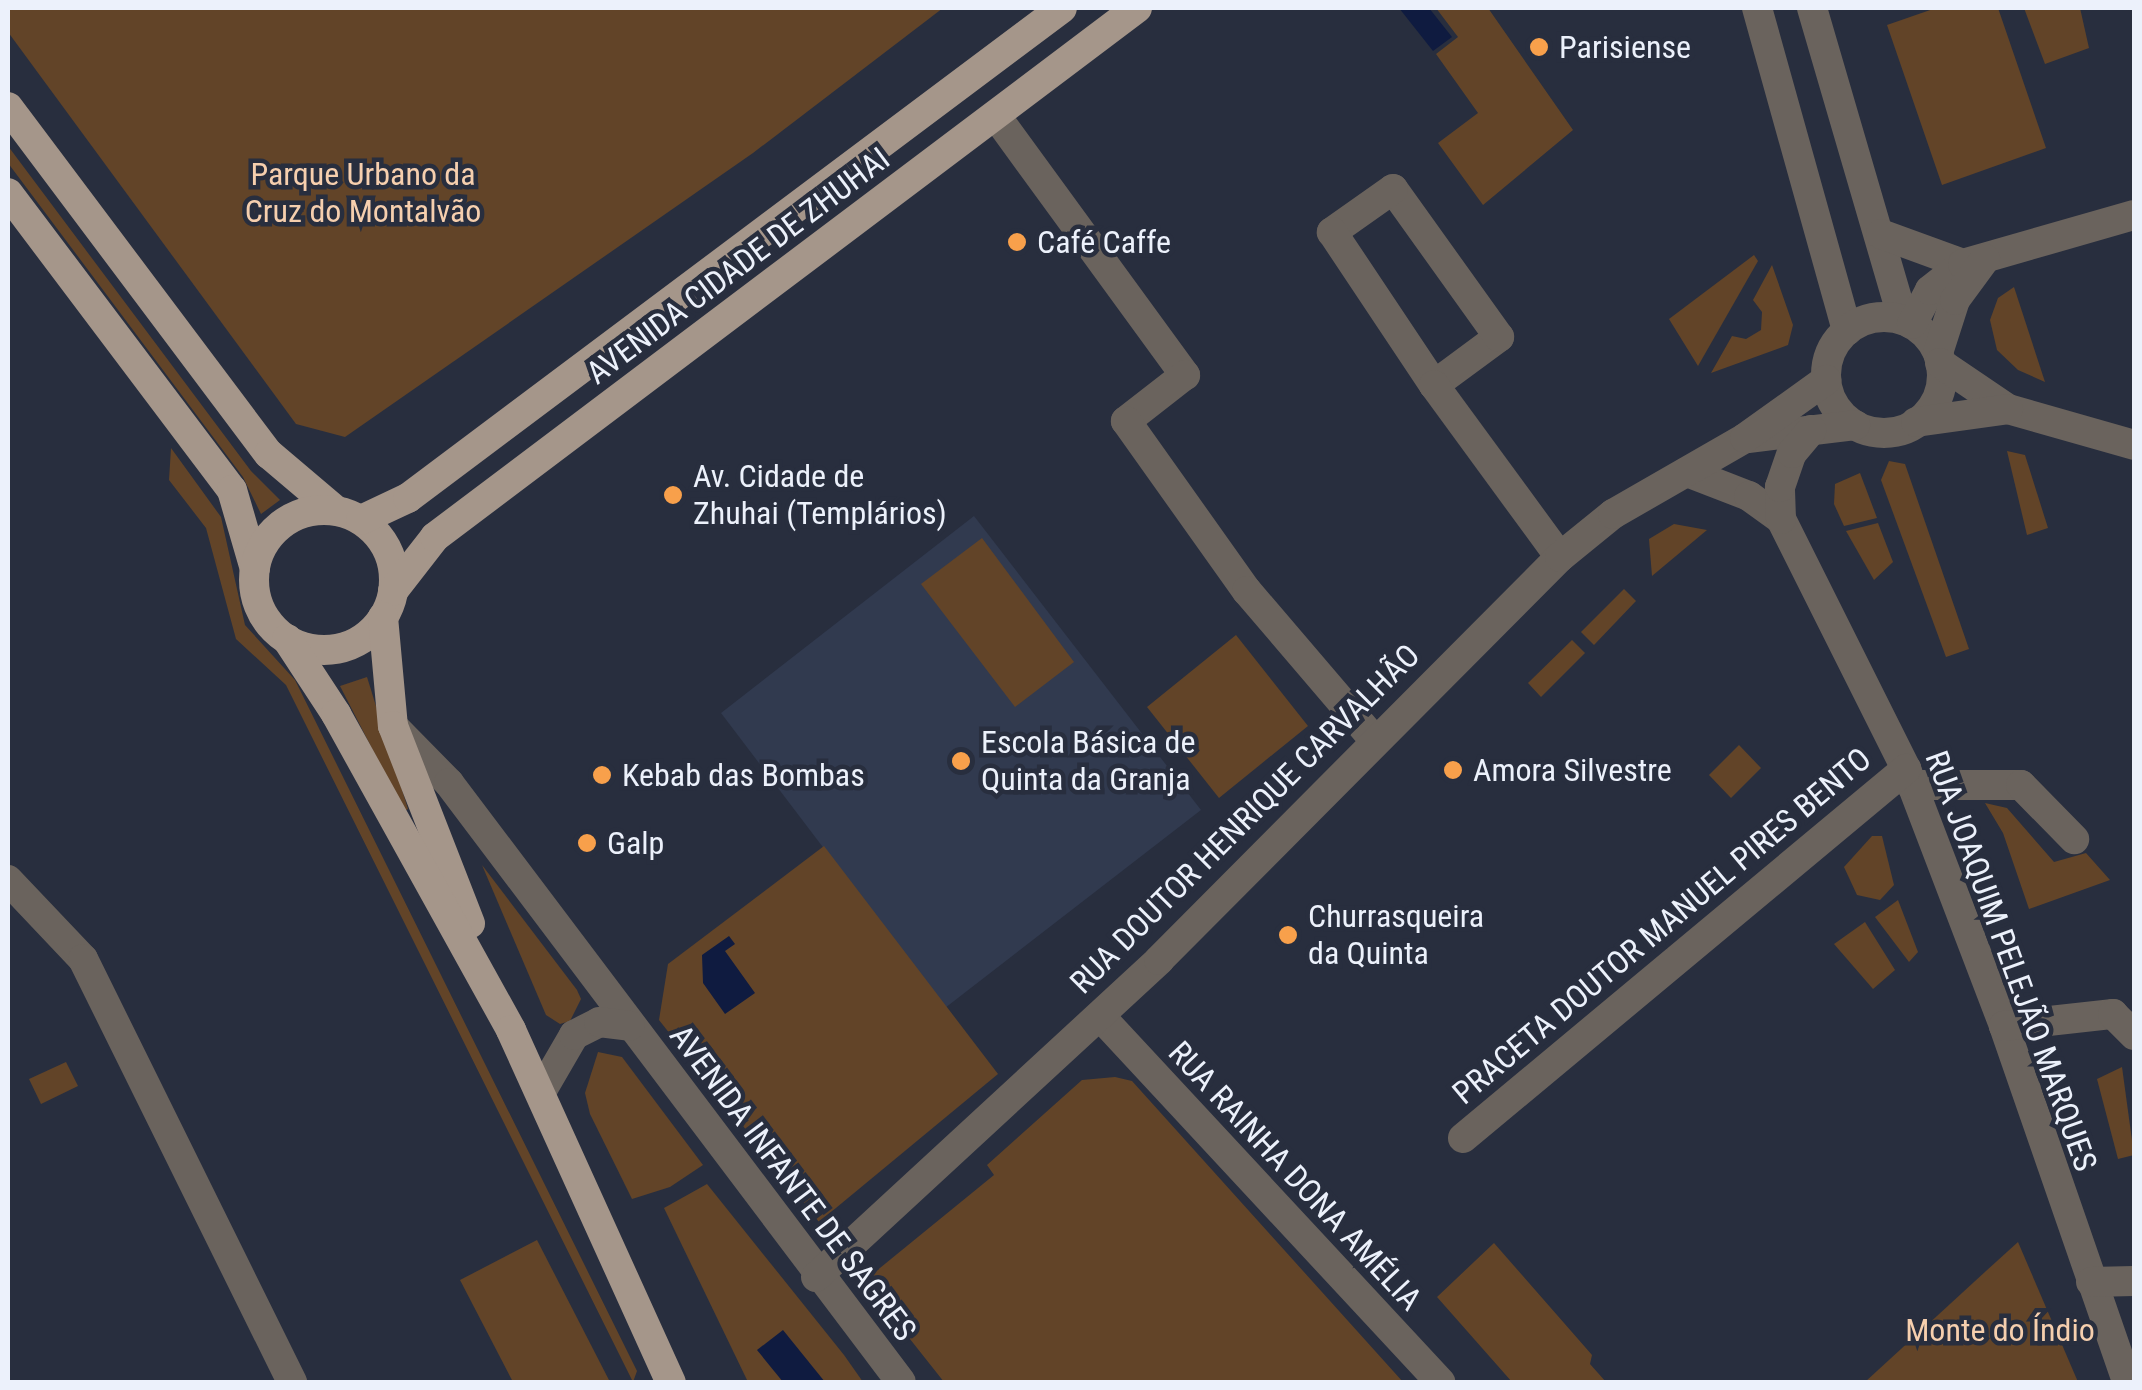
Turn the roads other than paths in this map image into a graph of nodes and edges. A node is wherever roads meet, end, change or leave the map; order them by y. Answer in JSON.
{"nodes":[{"id":1,"x":1062,"y":8,"type":"edge"},
{"id":2,"x":1137,"y":8,"type":"edge"},
{"id":3,"x":1757,"y":8,"type":"edge"},
{"id":4,"x":1812,"y":8,"type":"edge"},
{"id":5,"x":8,"y":107,"type":"edge"},
{"id":6,"x":996,"y":116,"type":"junction"},
{"id":7,"x":8,"y":193,"type":"edge"},
{"id":8,"x":2134,"y":215,"type":"edge"},
{"id":9,"x":1881,"y":234,"type":"junction"},
{"id":10,"x":1974,"y":261,"type":"junction"},
{"id":11,"x":1908,"y":322,"type":"junction"},
{"id":12,"x":1846,"y":330,"type":"junction"},
{"id":13,"x":1939,"y":358,"type":"junction"},
{"id":14,"x":1826,"y":380,"type":"junction"},
{"id":15,"x":1434,"y":386,"type":"junction"},
{"id":16,"x":2008,"y":409,"type":"junction"},
{"id":17,"x":1916,"y":422,"type":"junction"},
{"id":18,"x":1855,"y":425,"type":"junction"},
{"id":19,"x":1811,"y":430,"type":"junction"},
{"id":20,"x":1745,"y":438,"type":"junction"},
{"id":21,"x":2134,"y":445,"type":"edge"},
{"id":22,"x":1686,"y":472,"type":"junction"},
{"id":23,"x":348,"y":515,"type":"junction"},
{"id":24,"x":1781,"y":519,"type":"junction"},
{"id":25,"x":1560,"y":557,"type":"junction"},
{"id":26,"x":256,"y":569,"type":"junction"},
{"id":27,"x":388,"y":604,"type":"junction"},
{"id":28,"x":287,"y":640,"type":"junction"},
{"id":29,"x":393,"y":726,"type":"junction"},
{"id":30,"x":1375,"y":741,"type":"junction"},
{"id":31,"x":1908,"y":777,"type":"junction"},
{"id":32,"x":2074,"y":839,"type":"dead end"},
{"id":33,"x":10,"y":888,"type":"edge"},
{"id":34,"x":605,"y":988,"type":"junction"},
{"id":35,"x":1100,"y":1016,"type":"junction"},
{"id":36,"x":630,"y":1026,"type":"junction"},
{"id":37,"x":2004,"y":1026,"type":"junction"},
{"id":38,"x":511,"y":1030,"type":"junction"},
{"id":39,"x":574,"y":1035,"type":"junction"},
{"id":40,"x":2134,"y":1035,"type":"edge"},
{"id":41,"x":541,"y":1092,"type":"junction"},
{"id":42,"x":1463,"y":1138,"type":"dead end"},
{"id":43,"x":816,"y":1277,"type":"junction"},
{"id":44,"x":2134,"y":1281,"type":"edge"},
{"id":45,"x":2090,"y":1282,"type":"junction"},
{"id":46,"x":292,"y":1382,"type":"edge"},
{"id":47,"x":671,"y":1382,"type":"edge"},
{"id":48,"x":902,"y":1382,"type":"edge"},
{"id":49,"x":1440,"y":1382,"type":"edge"},
{"id":50,"x":2127,"y":1382,"type":"edge"}],
"edges":[{"from":1,"to":23,"type":"main road","name":"AVENIDA CIDADE DE ZHUHAI"},
{"from":2,"to":6,"type":"main road","name":"AVENIDA CIDADE DE ZHUHAI"},
{"from":3,"to":12,"type":"street"},
{"from":4,"to":9,"type":"street"},
{"from":5,"to":23,"type":"main road"},
{"from":6,"to":27,"type":"main road","name":"AVENIDA CIDADE DE ZHUHAI"},
{"from":6,"to":30,"type":"street"},
{"from":7,"to":26,"type":"main road"},
{"from":8,"to":10,"type":"street"},
{"from":9,"to":10,"type":"street"},
{"from":9,"to":11,"type":"street"},
{"from":10,"to":11,"type":"street"},
{"from":10,"to":13,"type":"street"},
{"from":11,"to":12,"type":"street"},
{"from":11,"to":13,"type":"street"},
{"from":12,"to":14,"type":"street"},
{"from":13,"to":16,"type":"street"},
{"from":13,"to":17,"type":"street"},
{"from":14,"to":18,"type":"street"},
{"from":14,"to":20,"type":"street","name":"RUA DOUTOR HENRIQUE CARVALHÃO"},
{"from":15,"to":15,"type":"street"},
{"from":15,"to":25,"type":"street"},
{"from":16,"to":17,"type":"street"},
{"from":16,"to":21,"type":"street"},
{"from":17,"to":18,"type":"street"},
{"from":18,"to":19,"type":"street"},
{"from":19,"to":20,"type":"street"},
{"from":19,"to":24,"type":"street"},
{"from":20,"to":22,"type":"street","name":"RUA DOUTOR HENRIQUE CARVALHÃO"},
{"from":22,"to":24,"type":"street"},
{"from":22,"to":25,"type":"street","name":"RUA DOUTOR HENRIQUE CARVALHÃO"},
{"from":23,"to":26,"type":"main road"},
{"from":23,"to":27,"type":"main road"},
{"from":24,"to":31,"type":"street","name":"RUA JOAQUIM PELEJÃO MARQUES"},
{"from":25,"to":30,"type":"street","name":"RUA DOUTOR HENRIQUE CARVALHÃO"},
{"from":26,"to":28,"type":"main road"},
{"from":27,"to":28,"type":"main road"},
{"from":27,"to":29,"type":"main road"},
{"from":28,"to":38,"type":"main road"},
{"from":29,"to":34,"type":"street","name":"AVENIDA INFANTE DE SAGRES"},
{"from":29,"to":38,"type":"main road"},
{"from":30,"to":35,"type":"street","name":"RUA DOUTOR HENRIQUE CARVALHÃO"},
{"from":31,"to":32,"type":"street"},
{"from":31,"to":37,"type":"street","name":"RUA JOAQUIM PELEJÃO MARQUES"},
{"from":31,"to":42,"type":"street","name":"PRACETA DOUTOR MANUEL PIRES BENTO"},
{"from":33,"to":46,"type":"street"},
{"from":34,"to":36,"type":"street","name":"AVENIDA INFANTE DE SAGRES"},
{"from":34,"to":39,"type":"street"},
{"from":35,"to":43,"type":"street","name":"RUA DOUTOR HENRIQUE CARVALHÃO"},
{"from":35,"to":49,"type":"street","name":"RUA RAINHA DONA AMÉLIA"},
{"from":36,"to":39,"type":"street"},
{"from":36,"to":43,"type":"street","name":"AVENIDA INFANTE DE SAGRES"},
{"from":37,"to":40,"type":"street"},
{"from":37,"to":45,"type":"street","name":"RUA JOAQUIM PELEJÃO MARQUES"},
{"from":38,"to":41,"type":"main road"},
{"from":39,"to":41,"type":"street"},
{"from":41,"to":47,"type":"main road"},
{"from":43,"to":48,"type":"street","name":"AVENIDA INFANTE DE SAGRES"},
{"from":44,"to":45,"type":"street"},
{"from":45,"to":50,"type":"street","name":"RUA JOAQUIM PELEJÃO MARQUES"}]}
